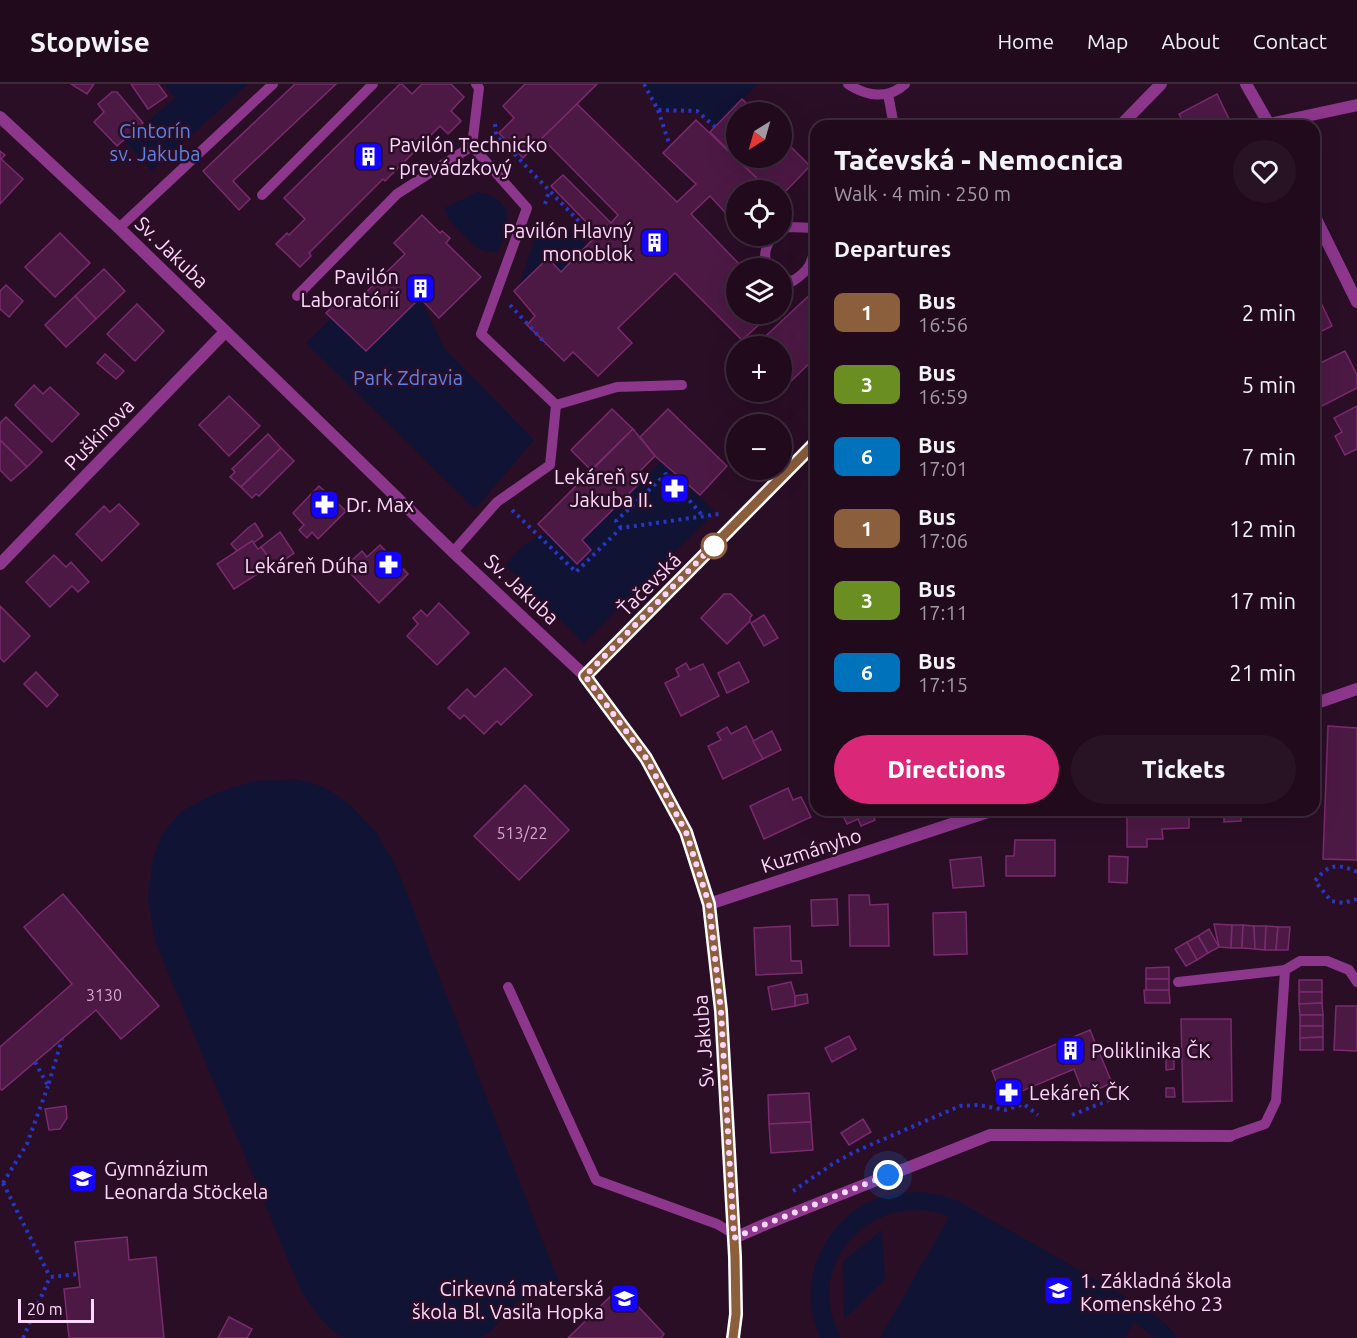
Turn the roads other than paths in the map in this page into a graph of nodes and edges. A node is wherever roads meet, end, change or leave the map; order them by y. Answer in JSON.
{"nodes":[{"id":1,"x":273,"y":84,"type":"edge"},
{"id":2,"x":374,"y":84,"type":"edge"},
{"id":3,"x":476,"y":84,"type":"edge"},
{"id":4,"x":848,"y":84,"type":"edge"},
{"id":5,"x":905,"y":84,"type":"edge"},
{"id":6,"x":1161,"y":84,"type":"edge"},
{"id":7,"x":1246,"y":84,"type":"edge"},
{"id":8,"x":888,"y":94,"type":"junction"},
{"id":9,"x":1357,"y":105,"type":"edge"},
{"id":10,"x":0,"y":117,"type":"edge"},
{"id":11,"x":893,"y":120,"type":"edge"},
{"id":12,"x":1126,"y":120,"type":"edge"},
{"id":13,"x":1266,"y":120,"type":"edge"},
{"id":14,"x":1291,"y":120,"type":"edge"},
{"id":15,"x":472,"y":146,"type":"junction"},
{"id":16,"x":262,"y":195,"type":"dead end"},
{"id":17,"x":792,"y":226,"type":"edge"},
{"id":18,"x":1320,"y":227,"type":"edge"},
{"id":19,"x":119,"y":228,"type":"junction"},
{"id":20,"x":810,"y":228,"type":"edge"},
{"id":21,"x":810,"y":266,"type":"edge"},
{"id":22,"x":792,"y":281,"type":"edge"},
{"id":23,"x":297,"y":296,"type":"dead end"},
{"id":24,"x":1357,"y":302,"type":"edge"},
{"id":25,"x":225,"y":332,"type":"junction"},
{"id":26,"x":682,"y":385,"type":"dead end"},
{"id":27,"x":556,"y":405,"type":"junction"},
{"id":28,"x":810,"y":448,"type":"edge"},
{"id":29,"x":453,"y":552,"type":"junction"},
{"id":30,"x":0,"y":564,"type":"edge"},
{"id":31,"x":585,"y":676,"type":"junction"},
{"id":32,"x":1357,"y":689,"type":"edge"},
{"id":33,"x":1320,"y":702,"type":"edge"},
{"id":34,"x":976,"y":816,"type":"edge"},
{"id":35,"x":709,"y":904,"type":"junction"},
{"id":36,"x":1285,"y":970,"type":"junction"},
{"id":37,"x":1178,"y":982,"type":"dead end"},
{"id":38,"x":1357,"y":982,"type":"edge"},
{"id":39,"x":508,"y":987,"type":"dead end"},
{"id":40,"x":1230,"y":1136,"type":"joint"},
{"id":41,"x":734,"y":1236,"type":"junction"},
{"id":42,"x":733,"y":1338,"type":"edge"}],
"edges":[{"from":1,"to":19,"type":"lane"},
{"from":2,"to":16,"type":"lane"},
{"from":3,"to":15,"type":"lane"},
{"from":4,"to":8,"type":"lane"},
{"from":5,"to":8,"type":"lane"},
{"from":6,"to":12,"type":"street"},
{"from":7,"to":13,"type":"street"},
{"from":8,"to":11,"type":"lane"},
{"from":9,"to":14,"type":"street"},
{"from":10,"to":19,"type":"street","name":"Sv. Jakuba"},
{"from":15,"to":23,"type":"lane"},
{"from":15,"to":27,"type":"lane"},
{"from":17,"to":20,"type":"lane"},
{"from":18,"to":24,"type":"street"},
{"from":19,"to":25,"type":"street","name":"Sv. Jakuba"},
{"from":21,"to":22,"type":"lane"},
{"from":25,"to":29,"type":"street","name":"Sv. Jakuba"},
{"from":25,"to":30,"type":"street","name":"Puškinova"},
{"from":26,"to":27,"type":"lane"},
{"from":27,"to":29,"type":"lane"},
{"from":28,"to":31,"type":"street","name":"Ťačevská"},
{"from":29,"to":31,"type":"street","name":"Sv. Jakuba"},
{"from":31,"to":35,"type":"street","name":"Sv. Jakuba"},
{"from":32,"to":33,"type":"street"},
{"from":34,"to":35,"type":"street","name":"Kuzmányho"},
{"from":35,"to":41,"type":"street","name":"Sv. Jakuba"},
{"from":36,"to":37,"type":"lane"},
{"from":36,"to":38,"type":"lane"},
{"from":36,"to":40,"type":"lane"},
{"from":39,"to":41,"type":"lane"},
{"from":40,"to":41,"type":"street"},
{"from":41,"to":42,"type":"street","name":"Sv. Jakuba"}]}
